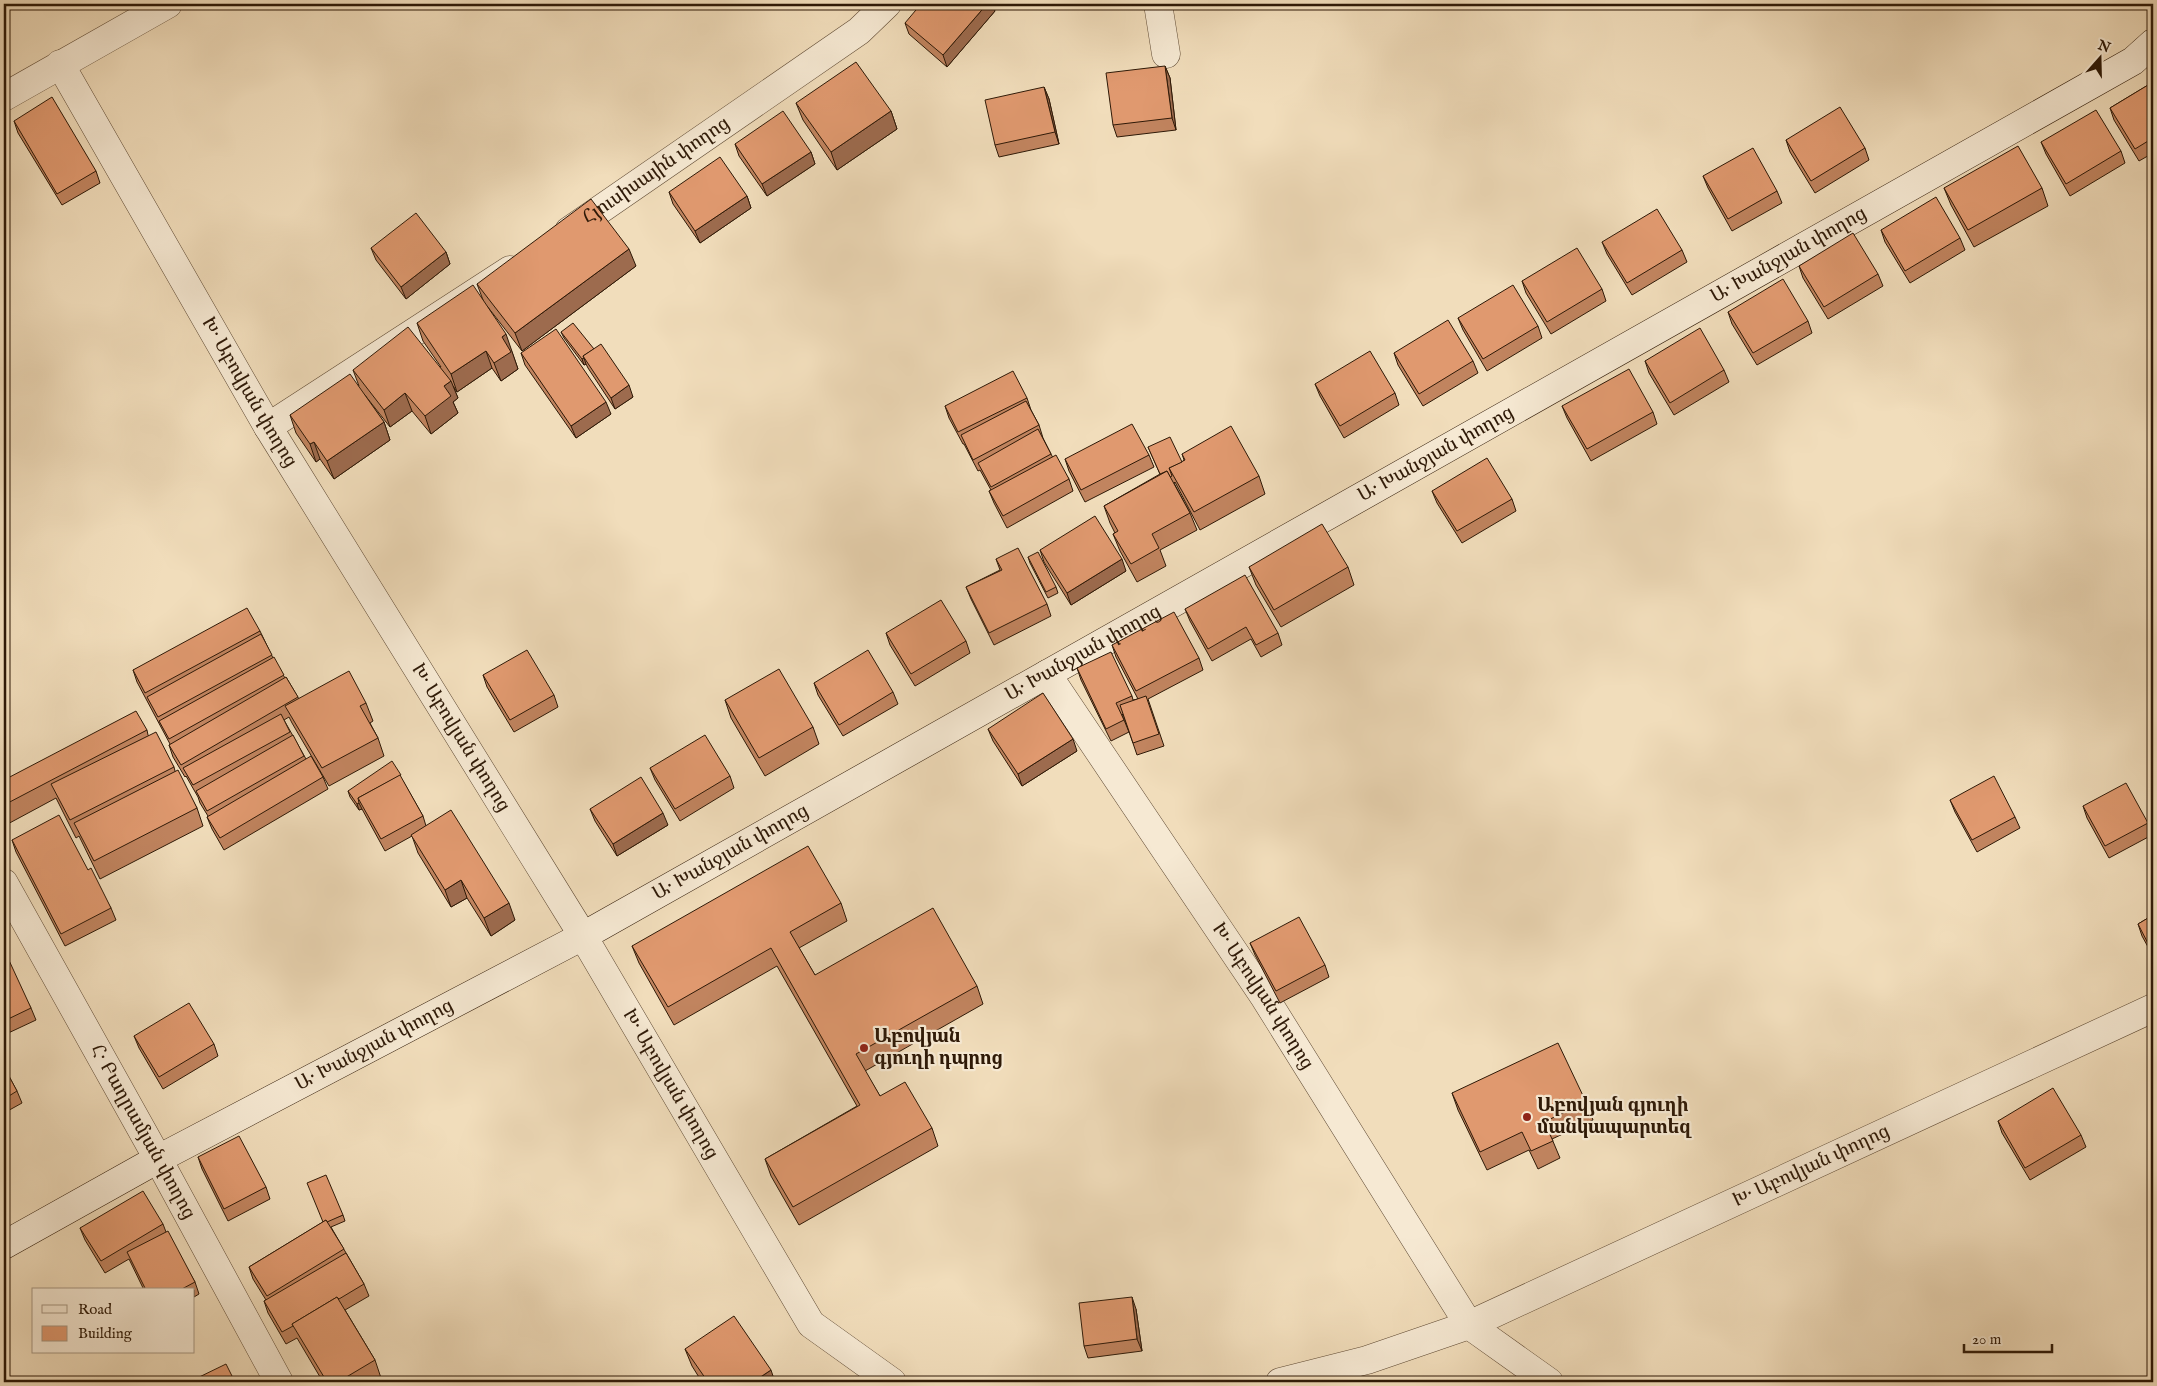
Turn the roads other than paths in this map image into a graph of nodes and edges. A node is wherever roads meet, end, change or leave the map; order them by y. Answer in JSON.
{"nodes":[{"id":1,"x":168,"y":4,"type":"edge"},
{"id":2,"x":887,"y":4,"type":"edge"},
{"id":3,"x":1158,"y":4,"type":"edge"},
{"id":4,"x":2153,"y":43,"type":"edge"},
{"id":5,"x":1166,"y":54,"type":"dead end"},
{"id":6,"x":60,"y":64,"type":"junction"},
{"id":7,"x":4,"y":97,"type":"edge"},
{"id":8,"x":268,"y":427,"type":"junction"},
{"id":9,"x":1047,"y":674,"type":"junction"},
{"id":10,"x":4,"y":883,"type":"edge"},
{"id":11,"x":583,"y":936,"type":"junction"},
{"id":12,"x":2153,"y":1008,"type":"edge"},
{"id":13,"x":158,"y":1159,"type":"junction"},
{"id":14,"x":4,"y":1245,"type":"edge"},
{"id":15,"x":1468,"y":1325,"type":"junction"},
{"id":16,"x":279,"y":1382,"type":"edge"},
{"id":17,"x":892,"y":1382,"type":"edge"},
{"id":18,"x":1280,"y":1382,"type":"edge"},
{"id":19,"x":1549,"y":1382,"type":"edge"}],
"edges":[{"from":1,"to":6,"type":"street"},
{"from":2,"to":8,"type":"street","name":"Հյուսիսային փողոց"},
{"from":3,"to":5,"type":"street"},
{"from":4,"to":9,"type":"street","name":"Ա․ Խանջյան փողոց"},
{"from":6,"to":7,"type":"street"},
{"from":6,"to":8,"type":"street","name":"Խ․ Աբովյան փողոց"},
{"from":8,"to":11,"type":"street","name":"Խ․ Աբովյան փողոց"},
{"from":9,"to":11,"type":"street","name":"Ա․ Խանջյան փողոց"},
{"from":9,"to":15,"type":"street","name":"Խ․ Աբովյան փողոց"},
{"from":10,"to":13,"type":"street","name":"Հ․ Բաղրամյան փողոց"},
{"from":11,"to":13,"type":"street","name":"Ա․ Խանջյան փողոց"},
{"from":11,"to":17,"type":"street","name":"Խ․ Աբովյան փողոց"},
{"from":12,"to":15,"type":"street","name":"Խ․ Աբովյան փողոց"},
{"from":13,"to":14,"type":"street","name":"Ա․ Խանջյան փողոց"},
{"from":13,"to":16,"type":"street","name":"Հ․ Բաղրամյան փողոց"},
{"from":15,"to":18,"type":"street","name":"Խ․ Աբովյան փողոց"},
{"from":15,"to":19,"type":"street","name":"Խ․ Աբովյան փողոց"}]}
